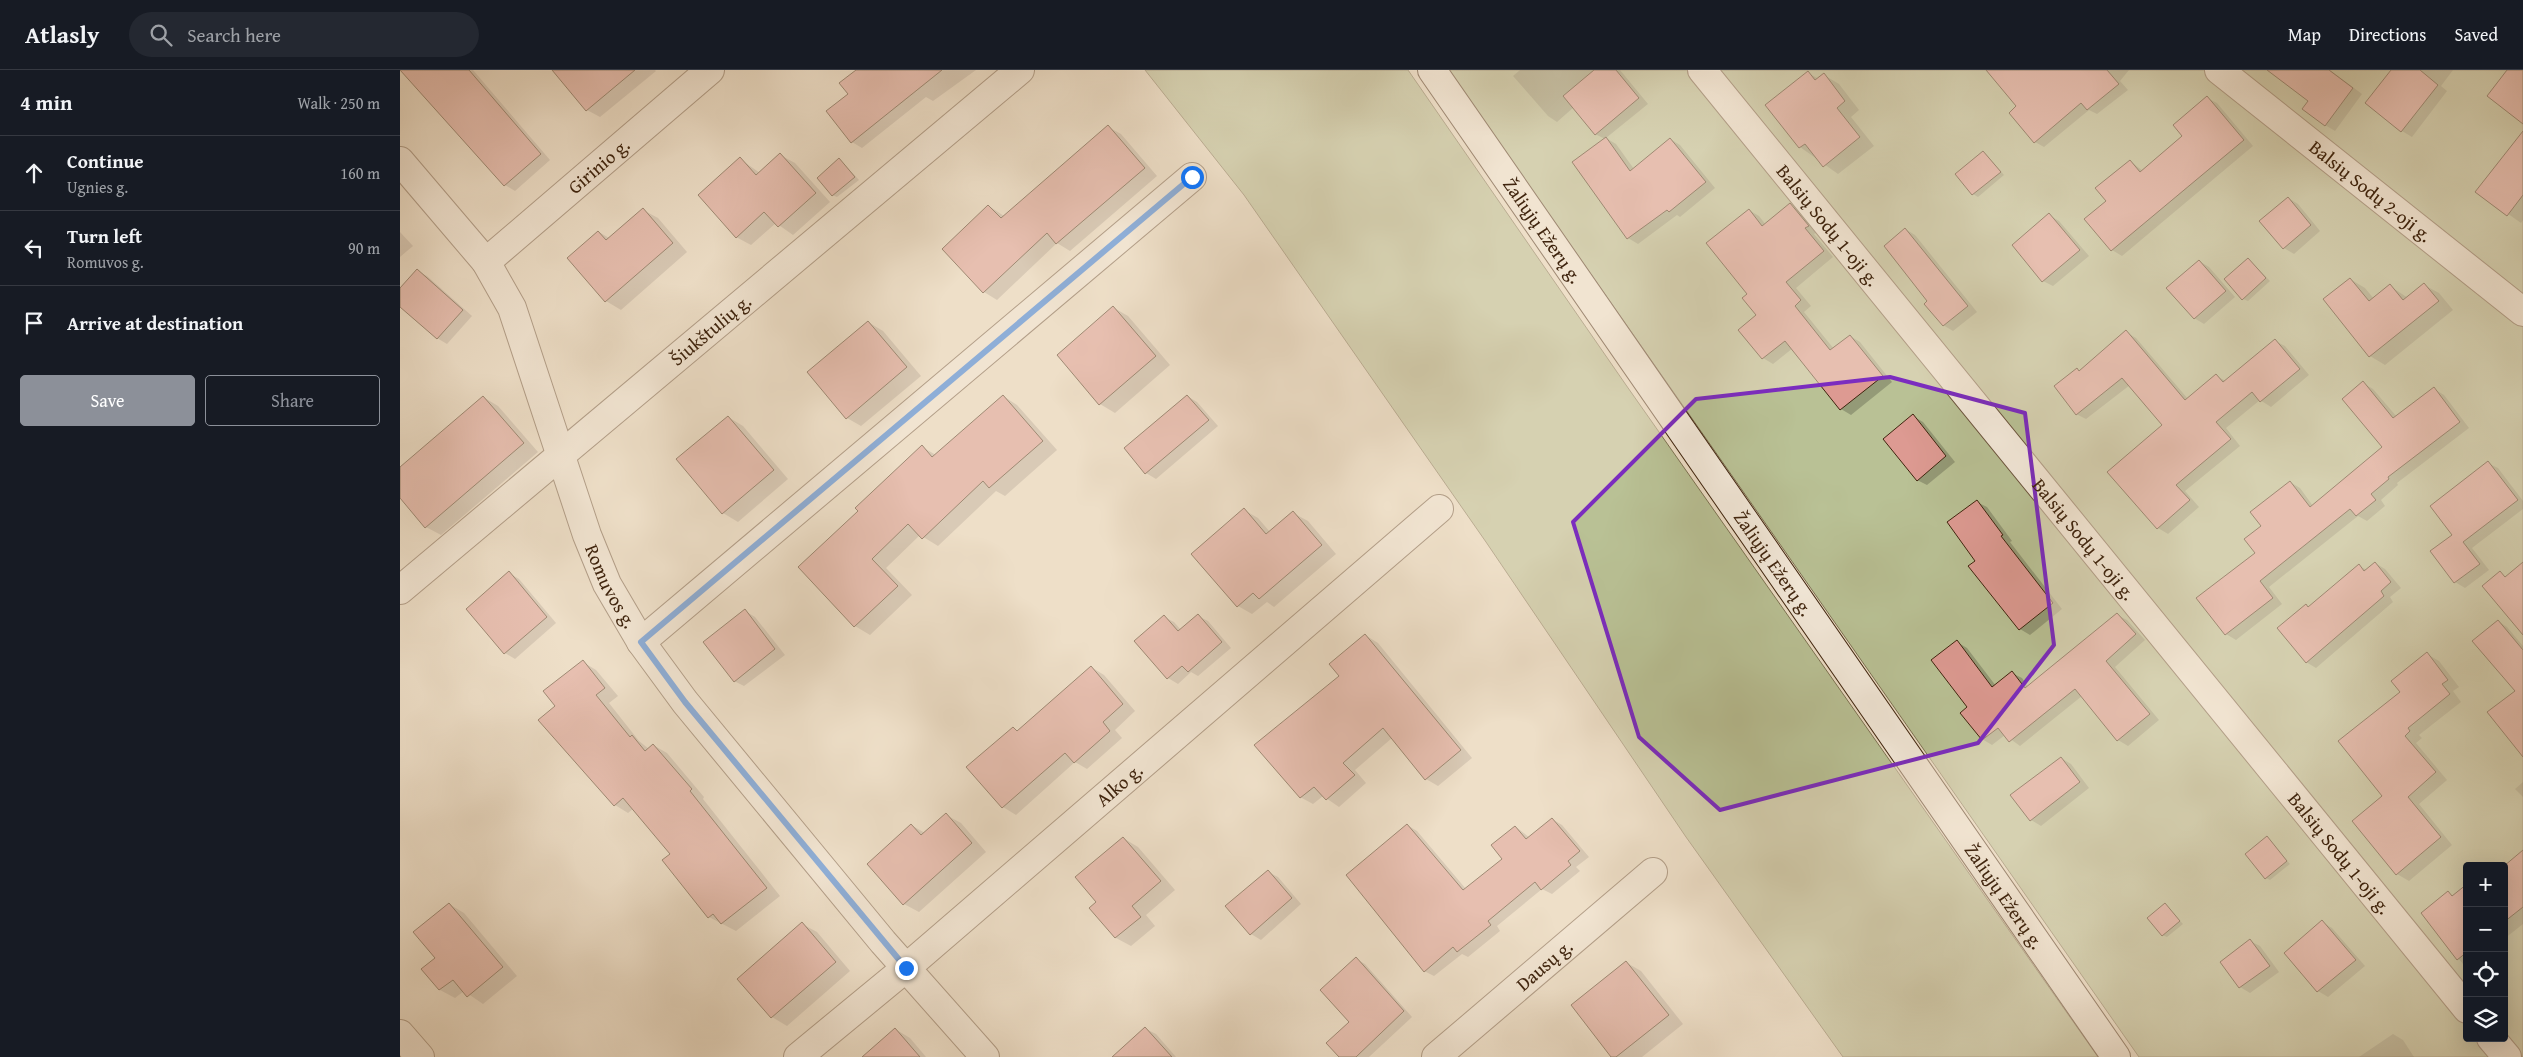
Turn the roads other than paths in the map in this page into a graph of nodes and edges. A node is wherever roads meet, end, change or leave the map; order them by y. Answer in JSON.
{"nodes":[{"id":1,"x":710,"y":70,"type":"edge"},
{"id":2,"x":1020,"y":70,"type":"edge"},
{"id":3,"x":1432,"y":70,"type":"edge"},
{"id":4,"x":1702,"y":70,"type":"edge"},
{"id":5,"x":2219,"y":70,"type":"edge"},
{"id":6,"x":400,"y":161,"type":"edge"},
{"id":7,"x":1192,"y":177,"type":"dead end"},
{"id":8,"x":486,"y":262,"type":"junction"},
{"id":9,"x":2523,"y":312,"type":"edge"},
{"id":10,"x":562,"y":453,"type":"junction"},
{"id":11,"x":1439,"y":510,"type":"dead end"},
{"id":12,"x":400,"y":590,"type":"edge"},
{"id":13,"x":641,"y":642,"type":"junction"},
{"id":14,"x":1653,"y":872,"type":"dead end"},
{"id":15,"x":906,"y":968,"type":"junction"},
{"id":16,"x":2463,"y":1004,"type":"edge"},
{"id":17,"x":400,"y":1034,"type":"edge"},
{"id":18,"x":2494,"y":1042,"type":"edge"},
{"id":19,"x":420,"y":1057,"type":"edge"},
{"id":20,"x":798,"y":1057,"type":"edge"},
{"id":21,"x":985,"y":1057,"type":"edge"},
{"id":22,"x":1436,"y":1057,"type":"edge"},
{"id":23,"x":2116,"y":1057,"type":"edge"},
{"id":24,"x":2507,"y":1057,"type":"edge"}],
"edges":[{"from":1,"to":8,"type":"street","name":"Girinio g."},
{"from":2,"to":10,"type":"street","name":"Šiukštulių g."},
{"from":3,"to":23,"type":"street","name":"Žaliųjų Ežerų g."},
{"from":4,"to":16,"type":"street","name":"Balsių Sodų 1-oji g."},
{"from":5,"to":9,"type":"street","name":"Balsių Sodų 2-oji g."},
{"from":6,"to":8,"type":"street","name":"Romuvos g."},
{"from":7,"to":13,"type":"street"},
{"from":8,"to":10,"type":"street","name":"Romuvos g."},
{"from":10,"to":12,"type":"street","name":"Šiukštulių g."},
{"from":10,"to":13,"type":"street","name":"Romuvos g."},
{"from":11,"to":15,"type":"street","name":"Alko g."},
{"from":13,"to":15,"type":"street","name":"Romuvos g."},
{"from":14,"to":22,"type":"street","name":"Dausų g."},
{"from":15,"to":20,"type":"street","name":"Alko g."},
{"from":15,"to":21,"type":"street","name":"Romuvos g."},
{"from":17,"to":19,"type":"street"},
{"from":18,"to":24,"type":"street"}]}
